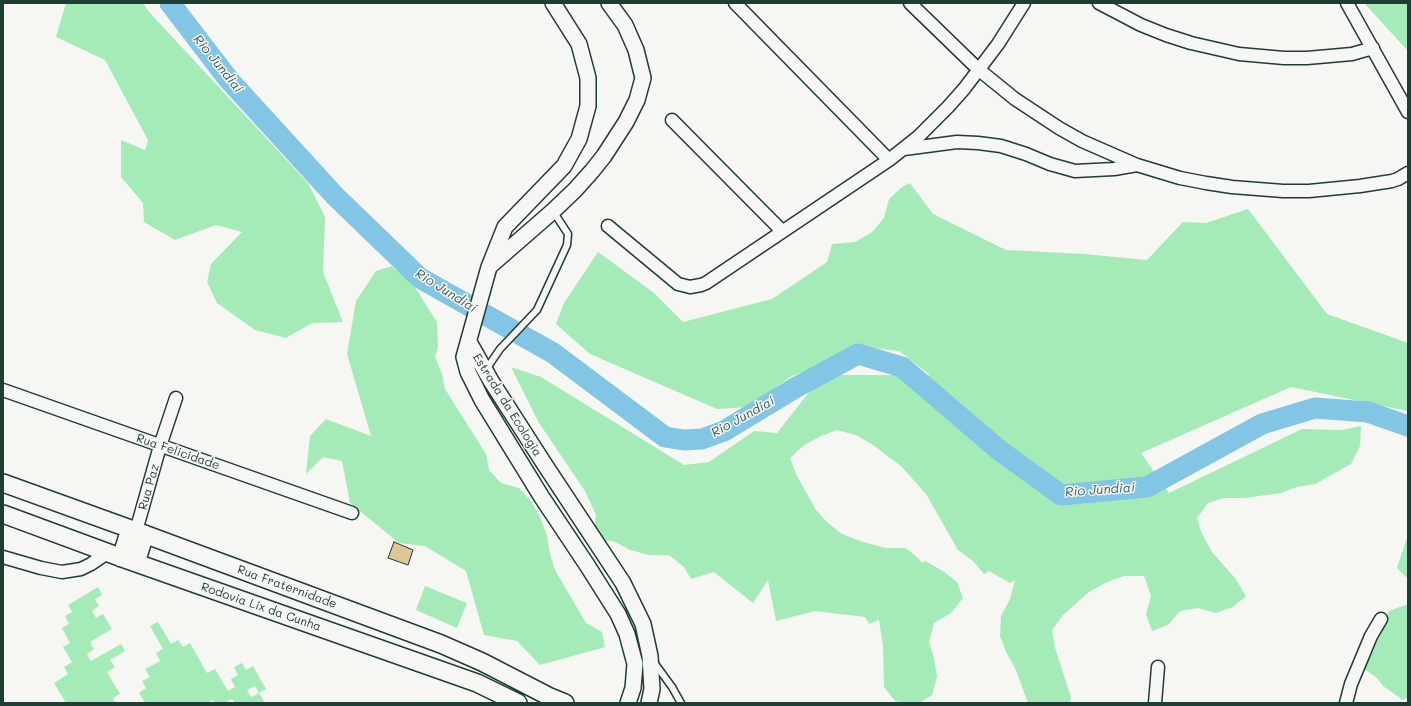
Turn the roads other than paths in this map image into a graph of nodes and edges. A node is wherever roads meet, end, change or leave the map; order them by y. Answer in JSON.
{"nodes":[{"id":1,"x":553,"y":3,"type":"edge"},
{"id":2,"x":735,"y":3,"type":"edge"},
{"id":3,"x":910,"y":3,"type":"edge"},
{"id":4,"x":1024,"y":3,"type":"edge"},
{"id":5,"x":1099,"y":3,"type":"edge"},
{"id":6,"x":1347,"y":3,"type":"edge"},
{"id":7,"x":614,"y":6,"type":"edge"},
{"id":8,"x":1373,"y":48,"type":"junction"},
{"id":9,"x":978,"y":70,"type":"junction"},
{"id":10,"x":1408,"y":112,"type":"edge"},
{"id":11,"x":672,"y":120,"type":"dead end"},
{"id":12,"x":904,"y":149,"type":"junction"},
{"id":13,"x":889,"y":160,"type":"junction"},
{"id":14,"x":1137,"y":165,"type":"junction"},
{"id":15,"x":1408,"y":173,"type":"edge"},
{"id":16,"x":553,"y":210,"type":"junction"},
{"id":17,"x":608,"y":226,"type":"dead end"},
{"id":18,"x":782,"y":231,"type":"junction"},
{"id":19,"x":489,"y":267,"type":"junction"},
{"id":20,"x":480,"y":378,"type":"junction"},
{"id":21,"x":3,"y":390,"type":"edge"},
{"id":22,"x":176,"y":398,"type":"dead end"},
{"id":23,"x":160,"y":446,"type":"junction"},
{"id":24,"x":3,"y":483,"type":"edge"},
{"id":25,"x":352,"y":513,"type":"dead end"},
{"id":26,"x":3,"y":514,"type":"edge"},
{"id":27,"x":137,"y":531,"type":"junction"},
{"id":28,"x":3,"y":557,"type":"edge"},
{"id":29,"x":121,"y":558,"type":"junction"},
{"id":30,"x":1381,"y":619,"type":"dead end"},
{"id":31,"x":650,"y":656,"type":"junction"},
{"id":32,"x":1158,"y":667,"type":"dead end"},
{"id":33,"x":518,"y":703,"type":"edge"},
{"id":34,"x":565,"y":703,"type":"edge"},
{"id":35,"x":628,"y":703,"type":"edge"},
{"id":36,"x":649,"y":703,"type":"edge"},
{"id":37,"x":681,"y":703,"type":"edge"},
{"id":38,"x":1155,"y":703,"type":"edge"},
{"id":39,"x":1346,"y":703,"type":"edge"}],
"edges":[{"from":1,"to":19,"type":"street"},
{"from":2,"to":13,"type":"street"},
{"from":3,"to":9,"type":"street"},
{"from":4,"to":9,"type":"street"},
{"from":5,"to":8,"type":"street"},
{"from":6,"to":8,"type":"street"},
{"from":7,"to":16,"type":"street"},
{"from":8,"to":10,"type":"street"},
{"from":9,"to":12,"type":"street"},
{"from":9,"to":14,"type":"street"},
{"from":11,"to":18,"type":"street"},
{"from":12,"to":13,"type":"street"},
{"from":12,"to":14,"type":"street"},
{"from":13,"to":18,"type":"street"},
{"from":14,"to":15,"type":"street"},
{"from":16,"to":19,"type":"street"},
{"from":16,"to":20,"type":"lane"},
{"from":17,"to":18,"type":"street"},
{"from":19,"to":20,"type":"street","name":"Estrada da Ecologia"},
{"from":20,"to":31,"type":"street","name":"Estrada da Ecologia"},
{"from":20,"to":35,"type":"street","name":"Estrada da Ecologia"},
{"from":21,"to":23,"type":"street","name":"Rua Felicidade"},
{"from":22,"to":23,"type":"street","name":"Rua Paz"},
{"from":23,"to":25,"type":"street","name":"Rua Felicidade"},
{"from":23,"to":27,"type":"street","name":"Rua Paz"},
{"from":24,"to":27,"type":"main road","name":"Rua Fraternidade"},
{"from":26,"to":29,"type":"main road","name":"Rodovia Lix da Cunha"},
{"from":27,"to":29,"type":"main road"},
{"from":27,"to":34,"type":"main road","name":"Rua Fraternidade"},
{"from":28,"to":29,"type":"street"},
{"from":29,"to":33,"type":"main road","name":"Rodovia Lix da Cunha"},
{"from":30,"to":39,"type":"street"},
{"from":31,"to":36,"type":"street","name":"Estrada da Ecologia"},
{"from":31,"to":37,"type":"lane"},
{"from":32,"to":38,"type":"street"}]}
